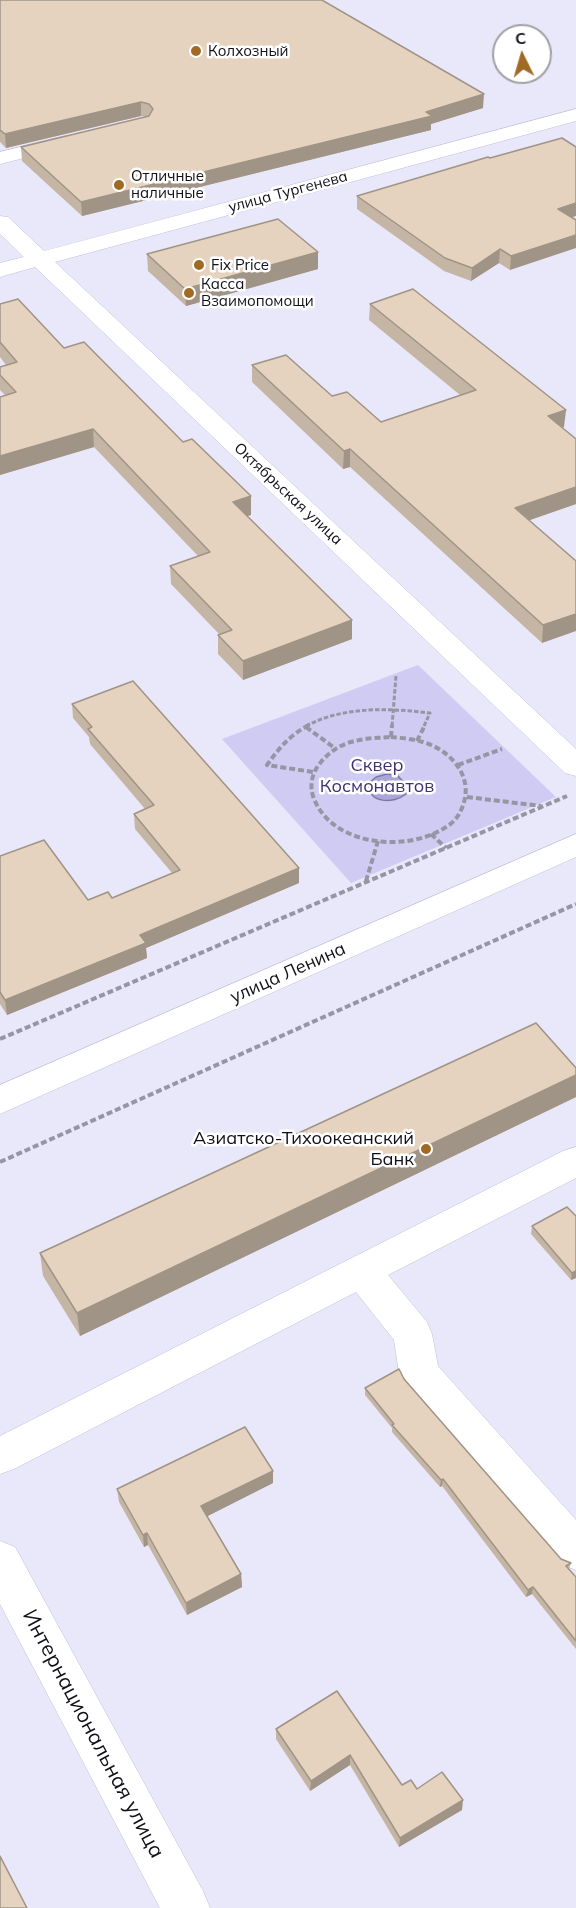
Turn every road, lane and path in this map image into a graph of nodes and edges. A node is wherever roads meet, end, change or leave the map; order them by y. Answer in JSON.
{"nodes":[{"id":1,"x":572,"y":119,"type":"edge"},
{"id":2,"x":87,"y":137,"type":"edge"},
{"id":3,"x":0,"y":158,"type":"edge"},
{"id":4,"x":0,"y":222,"type":"edge"},
{"id":5,"x":40,"y":259,"type":"junction"},
{"id":6,"x":0,"y":270,"type":"edge"},
{"id":7,"x":396,"y":676,"type":"dead end"},
{"id":8,"x":393,"y":709,"type":"junction"},
{"id":9,"x":306,"y":727,"type":"junction"},
{"id":10,"x":391,"y":737,"type":"junction"},
{"id":11,"x":417,"y":741,"type":"junction"},
{"id":12,"x":502,"y":748,"type":"dead end"},
{"id":13,"x":336,"y":749,"type":"junction"},
{"id":14,"x":458,"y":765,"type":"junction"},
{"id":15,"x":576,"y":766,"type":"edge"},
{"id":16,"x":313,"y":772,"type":"junction"},
{"id":17,"x":576,"y":792,"type":"edge"},
{"id":18,"x":467,"y":797,"type":"junction"},
{"id":19,"x":544,"y":806,"type":"junction"},
{"id":20,"x":431,"y":834,"type":"junction"},
{"id":21,"x":378,"y":841,"type":"junction"},
{"id":22,"x":576,"y":845,"type":"edge"},
{"id":23,"x":446,"y":848,"type":"junction"},
{"id":24,"x":366,"y":882,"type":"junction"},
{"id":25,"x":576,"y":904,"type":"edge"},
{"id":26,"x":0,"y":1039,"type":"edge"},
{"id":27,"x":0,"y":1100,"type":"edge"},
{"id":28,"x":576,"y":1161,"type":"edge"},
{"id":29,"x":0,"y":1162,"type":"edge"},
{"id":30,"x":361,"y":1271,"type":"junction"},
{"id":31,"x":0,"y":1456,"type":"edge"},
{"id":32,"x":576,"y":1550,"type":"edge"},
{"id":33,"x":0,"y":1561,"type":"edge"},
{"id":34,"x":186,"y":1908,"type":"edge"}],
"edges":[{"from":1,"to":5,"type":"street","name":"улица Тургенева"},
{"from":2,"to":3,"type":"street"},
{"from":4,"to":5,"type":"street","name":"Октябрьская улица"},
{"from":5,"to":6,"type":"street","name":"улица Тургенева"},
{"from":5,"to":15,"type":"street","name":"Октябрьская улица"},
{"from":7,"to":8,"type":"path"},
{"from":8,"to":9,"type":"path"},
{"from":8,"to":10,"type":"path"},
{"from":8,"to":11,"type":"path"},
{"from":9,"to":13,"type":"path"},
{"from":9,"to":16,"type":"path"},
{"from":10,"to":11,"type":"path"},
{"from":10,"to":13,"type":"path"},
{"from":11,"to":14,"type":"path"},
{"from":12,"to":14,"type":"path"},
{"from":13,"to":16,"type":"path"},
{"from":14,"to":18,"type":"path"},
{"from":16,"to":21,"type":"path"},
{"from":17,"to":19,"type":"path"},
{"from":18,"to":19,"type":"path"},
{"from":18,"to":20,"type":"path"},
{"from":19,"to":23,"type":"path"},
{"from":20,"to":21,"type":"path"},
{"from":20,"to":23,"type":"path"},
{"from":21,"to":24,"type":"path"},
{"from":22,"to":27,"type":"street","name":"улица Ленина"},
{"from":23,"to":24,"type":"path"},
{"from":24,"to":26,"type":"path"},
{"from":25,"to":29,"type":"path"},
{"from":28,"to":30,"type":"street"},
{"from":30,"to":31,"type":"street"},
{"from":30,"to":32,"type":"street"},
{"from":33,"to":34,"type":"street","name":"Интернациональная улица"}]}
